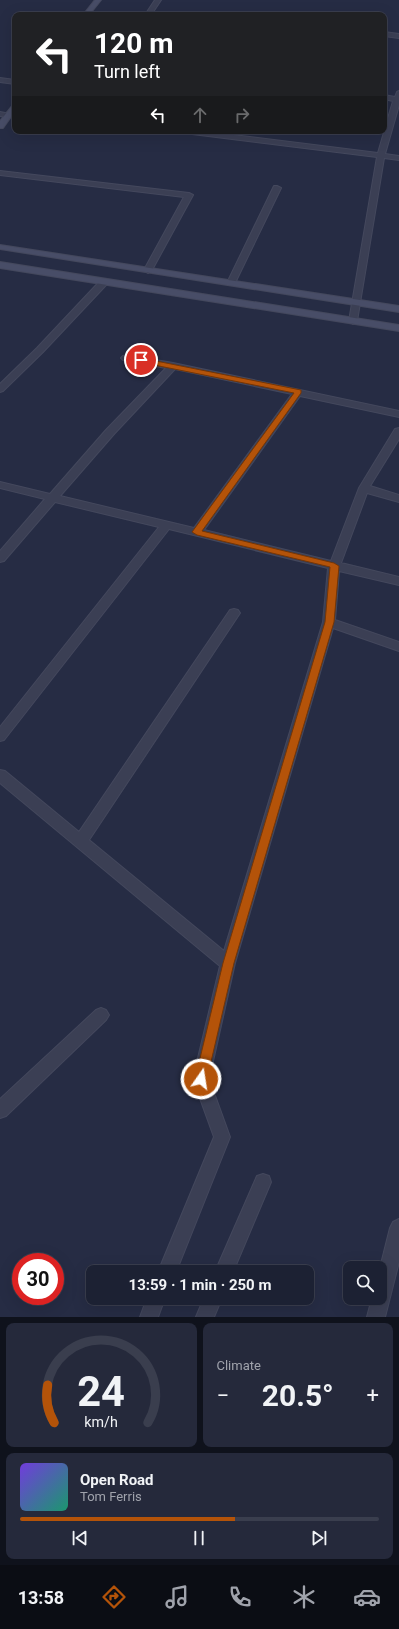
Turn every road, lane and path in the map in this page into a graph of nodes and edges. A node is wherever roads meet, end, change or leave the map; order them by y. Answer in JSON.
{"nodes":[{"id":1,"x":98,"y":0,"type":"edge"},
{"id":2,"x":158,"y":0,"type":"edge"},
{"id":3,"x":88,"y":12,"type":"edge"},
{"id":4,"x":150,"y":12,"type":"edge"},
{"id":5,"x":387,"y":34,"type":"edge"},
{"id":6,"x":399,"y":36,"type":"edge"},
{"id":7,"x":0,"y":80,"type":"edge"},
{"id":8,"x":12,"y":82,"type":"edge"},
{"id":9,"x":398,"y":96,"type":"edge"},
{"id":10,"x":387,"y":97,"type":"edge"},
{"id":11,"x":12,"y":110,"type":"edge"},
{"id":12,"x":0,"y":114,"type":"edge"},
{"id":13,"x":8,"y":115,"type":"junction"},
{"id":14,"x":396,"y":115,"type":"edge"},
{"id":15,"x":0,"y":126,"type":"edge"},
{"id":16,"x":208,"y":134,"type":"edge"},
{"id":17,"x":381,"y":156,"type":"junction"},
{"id":18,"x":399,"y":158,"type":"edge"},
{"id":19,"x":0,"y":173,"type":"edge"},
{"id":20,"x":277,"y":188,"type":"dead end"},
{"id":21,"x":0,"y":247,"type":"edge"},
{"id":22,"x":0,"y":266,"type":"edge"},
{"id":23,"x":148,"y":270,"type":"junction"},
{"id":24,"x":104,"y":282,"type":"junction"},
{"id":25,"x":231,"y":283,"type":"junction"},
{"id":26,"x":357,"y":302,"type":"junction"},
{"id":27,"x":399,"y":310,"type":"edge"},
{"id":28,"x":353,"y":320,"type":"junction"},
{"id":29,"x":399,"y":328,"type":"edge"},
{"id":30,"x":126,"y":358,"type":"dead end"},
{"id":31,"x":172,"y":366,"type":"junction"},
{"id":32,"x":0,"y":389,"type":"edge"},
{"id":33,"x":298,"y":392,"type":"junction"},
{"id":34,"x":399,"y":414,"type":"edge"},
{"id":35,"x":399,"y":431,"type":"edge"},
{"id":36,"x":0,"y":485,"type":"edge"},
{"id":37,"x":364,"y":488,"type":"junction"},
{"id":38,"x":52,"y":498,"type":"junction"},
{"id":39,"x":399,"y":499,"type":"edge"},
{"id":40,"x":166,"y":525,"type":"junction"},
{"id":41,"x":197,"y":532,"type":"junction"},
{"id":42,"x":0,"y":558,"type":"edge"},
{"id":43,"x":334,"y":566,"type":"junction"},
{"id":44,"x":399,"y":581,"type":"edge"},
{"id":45,"x":234,"y":613,"type":"dead end"},
{"id":46,"x":329,"y":622,"type":"junction"},
{"id":47,"x":399,"y":647,"type":"edge"},
{"id":48,"x":0,"y":736,"type":"edge"},
{"id":49,"x":0,"y":775,"type":"edge"},
{"id":50,"x":80,"y":842,"type":"junction"},
{"id":51,"x":228,"y":963,"type":"junction"},
{"id":52,"x":101,"y":1015,"type":"dead end"},
{"id":53,"x":0,"y":1110,"type":"edge"},
{"id":54,"x":263,"y":1182,"type":"dead end"},
{"id":55,"x":399,"y":1228,"type":"edge"},
{"id":56,"x":170,"y":1265,"type":"edge"},
{"id":57,"x":227,"y":1265,"type":"edge"},
{"id":58,"x":153,"y":1305,"type":"edge"},
{"id":59,"x":210,"y":1305,"type":"edge"},
{"id":60,"x":149,"y":1317,"type":"edge"},
{"id":61,"x":205,"y":1317,"type":"edge"},
{"id":62,"x":376,"y":1317,"type":"edge"}],
"edges":[{"from":1,"to":3,"type":"street"},
{"from":2,"to":4,"type":"street"},
{"from":5,"to":6,"type":"street"},
{"from":7,"to":8,"type":"street"},
{"from":9,"to":10,"type":"street"},
{"from":9,"to":14,"type":"street"},
{"from":11,"to":13,"type":"street"},
{"from":12,"to":13,"type":"street"},
{"from":13,"to":15,"type":"street"},
{"from":14,"to":17,"type":"street"},
{"from":16,"to":17,"type":"street"},
{"from":17,"to":18,"type":"street"},
{"from":17,"to":26,"type":"street"},
{"from":19,"to":23,"type":"street"},
{"from":20,"to":25,"type":"street"},
{"from":21,"to":23,"type":"street"},
{"from":22,"to":24,"type":"street"},
{"from":23,"to":25,"type":"street"},
{"from":24,"to":28,"type":"street"},
{"from":24,"to":32,"type":"street"},
{"from":25,"to":26,"type":"street"},
{"from":26,"to":27,"type":"street"},
{"from":26,"to":28,"type":"street"},
{"from":28,"to":29,"type":"street"},
{"from":30,"to":31,"type":"street"},
{"from":31,"to":33,"type":"street"},
{"from":31,"to":38,"type":"street"},
{"from":33,"to":34,"type":"street"},
{"from":33,"to":41,"type":"street"},
{"from":35,"to":37,"type":"street"},
{"from":36,"to":38,"type":"street"},
{"from":37,"to":39,"type":"street"},
{"from":37,"to":43,"type":"street"},
{"from":38,"to":40,"type":"street"},
{"from":38,"to":42,"type":"street"},
{"from":40,"to":41,"type":"street"},
{"from":40,"to":48,"type":"street"},
{"from":41,"to":43,"type":"street"},
{"from":43,"to":44,"type":"street"},
{"from":43,"to":46,"type":"street"},
{"from":45,"to":50,"type":"street"},
{"from":46,"to":47,"type":"street"},
{"from":46,"to":51,"type":"street"},
{"from":49,"to":50,"type":"street"},
{"from":50,"to":51,"type":"street"},
{"from":51,"to":56,"type":"street"},
{"from":52,"to":53,"type":"street"},
{"from":54,"to":57,"type":"street"},
{"from":55,"to":62,"type":"street"},
{"from":58,"to":60,"type":"street"},
{"from":59,"to":61,"type":"street"}]}
